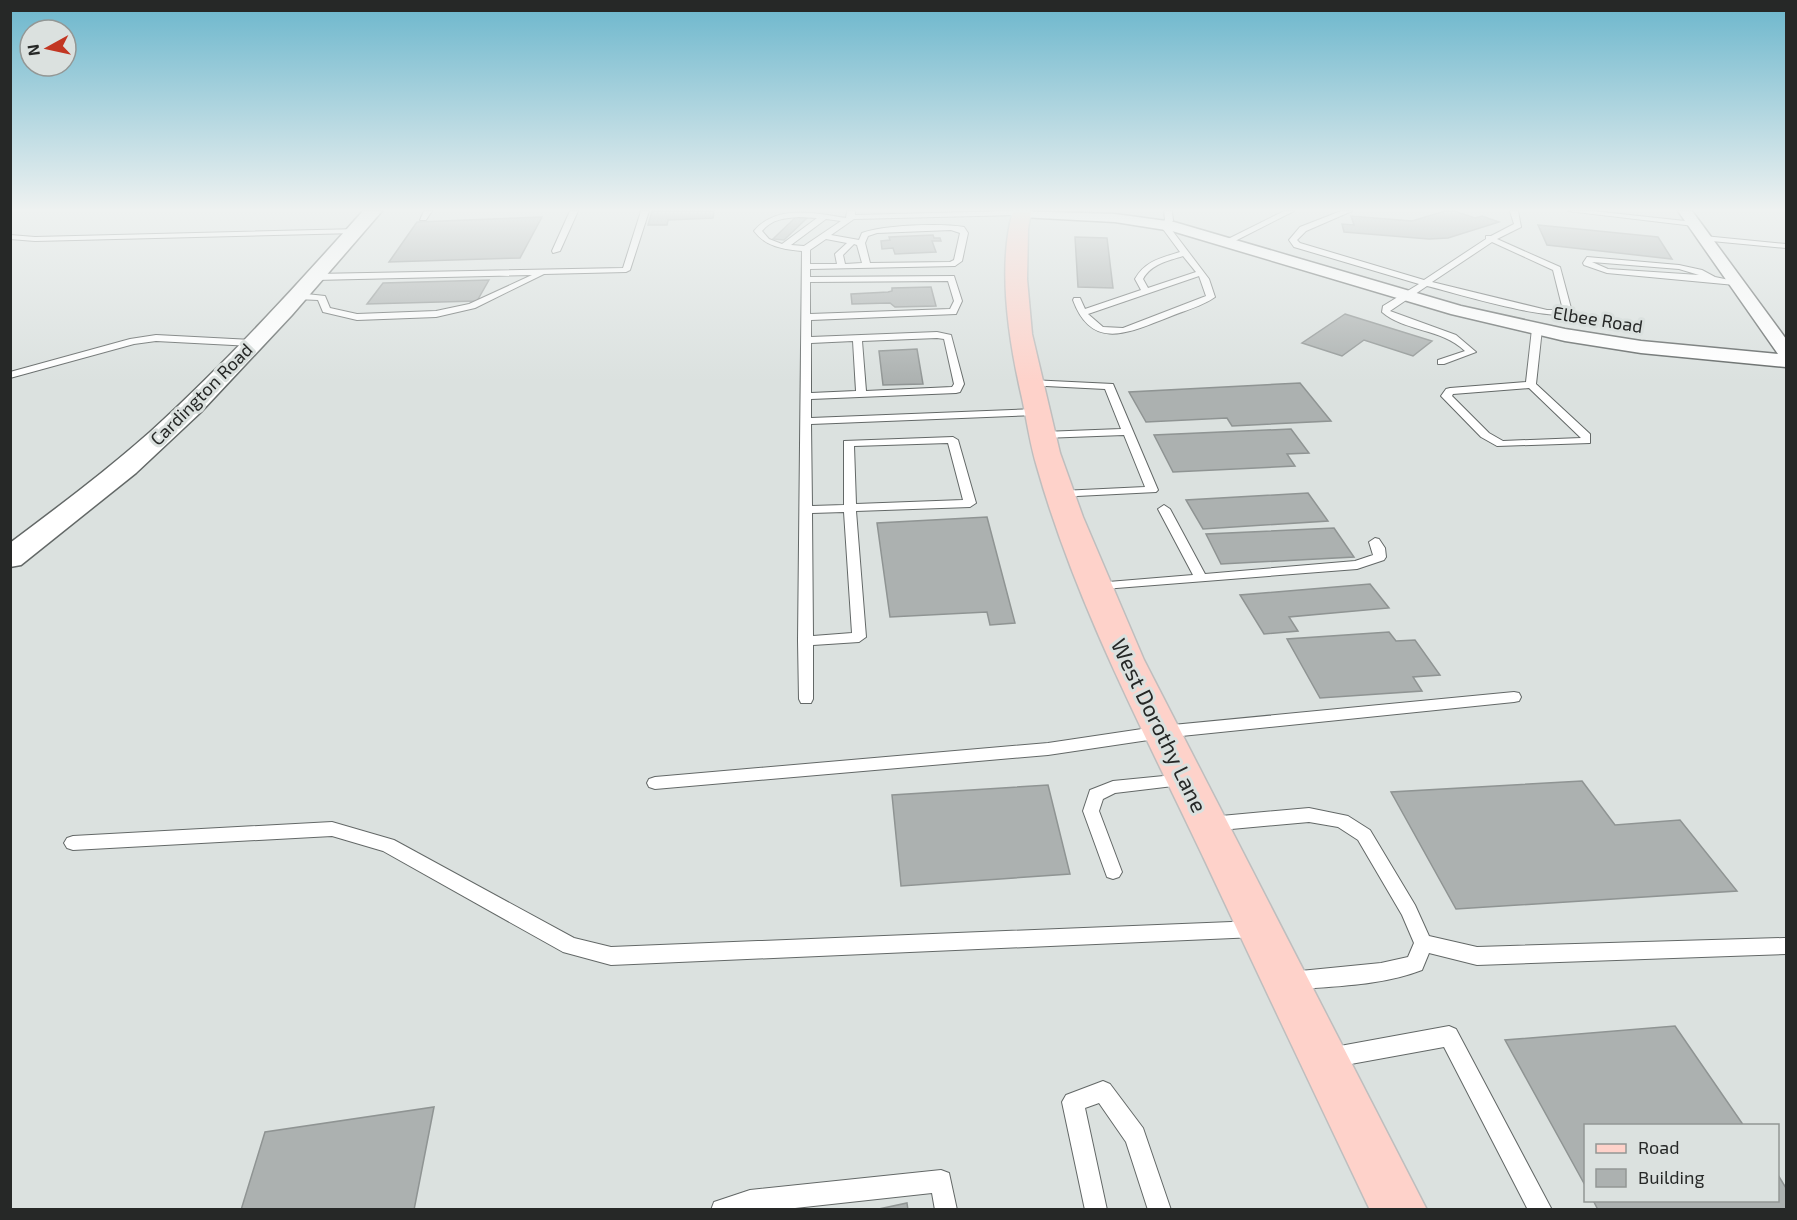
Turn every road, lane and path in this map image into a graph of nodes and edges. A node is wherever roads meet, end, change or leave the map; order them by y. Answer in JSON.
{"nodes":[{"id":1,"x":806,"y":267,"type":"edge"},
{"id":2,"x":337,"y":268,"type":"edge"},
{"id":3,"x":627,"y":268,"type":"edge"},
{"id":4,"x":1018,"y":268,"type":"edge"},
{"id":5,"x":1145,"y":268,"type":"edge"},
{"id":6,"x":1195,"y":268,"type":"edge"},
{"id":7,"x":1316,"y":268,"type":"edge"},
{"id":8,"x":1375,"y":268,"type":"edge"},
{"id":9,"x":1447,"y":268,"type":"edge"},
{"id":10,"x":1555,"y":268,"type":"edge"},
{"id":11,"x":1599,"y":268,"type":"edge"},
{"id":12,"x":1682,"y":268,"type":"edge"},
{"id":13,"x":1725,"y":268,"type":"edge"},
{"id":14,"x":545,"y":272,"type":"junction"},
{"id":15,"x":1200,"y":273,"type":"junction"},
{"id":16,"x":344,"y":276,"type":"junction"},
{"id":17,"x":1713,"y":279,"type":"junction"},
{"id":18,"x":806,"y":280,"type":"junction"},
{"id":19,"x":1735,"y":282,"type":"junction"},
{"id":20,"x":1426,"y":283,"type":"junction"},
{"id":21,"x":326,"y":288,"type":"junction"},
{"id":22,"x":1146,"y":292,"type":"junction"},
{"id":23,"x":1408,"y":296,"type":"junction"},
{"id":24,"x":1077,"y":300,"type":"dead end"},
{"id":25,"x":1083,"y":313,"type":"junction"},
{"id":26,"x":805,"y":317,"type":"junction"},
{"id":27,"x":1537,"y":329,"type":"junction"},
{"id":28,"x":857,"y":338,"type":"junction"},
{"id":29,"x":805,"y":340,"type":"junction"},
{"id":30,"x":252,"y":344,"type":"junction"},
{"id":31,"x":1786,"y":352,"type":"edge"},
{"id":32,"x":1786,"y":361,"type":"edge"},
{"id":33,"x":1441,"y":362,"type":"dead end"},
{"id":34,"x":10,"y":375,"type":"edge"},
{"id":35,"x":1531,"y":386,"type":"junction"},
{"id":36,"x":861,"y":394,"type":"junction"},
{"id":37,"x":804,"y":396,"type":"junction"},
{"id":38,"x":1037,"y":410,"type":"junction"},
{"id":39,"x":804,"y":421,"type":"junction"},
{"id":40,"x":1128,"y":432,"type":"junction"},
{"id":41,"x":1061,"y":495,"type":"junction"},
{"id":42,"x":850,"y":508,"type":"junction"},
{"id":43,"x":1164,"y":509,"type":"dead end"},
{"id":44,"x":805,"y":510,"type":"junction"},
{"id":45,"x":1375,"y":542,"type":"dead end"},
{"id":46,"x":10,"y":558,"type":"edge"},
{"id":47,"x":1200,"y":576,"type":"junction"},
{"id":48,"x":1095,"y":587,"type":"junction"},
{"id":49,"x":805,"y":641,"type":"junction"},
{"id":50,"x":1514,"y":697,"type":"dead end"},
{"id":51,"x":806,"y":699,"type":"dead end"},
{"id":52,"x":1162,"y":732,"type":"junction"},
{"id":53,"x":1186,"y":780,"type":"junction"},
{"id":54,"x":654,"y":783,"type":"dead end"},
{"id":55,"x":1208,"y":824,"type":"junction"},
{"id":56,"x":73,"y":843,"type":"dead end"},
{"id":57,"x":1113,"y":872,"type":"dead end"},
{"id":58,"x":1259,"y":928,"type":"junction"},
{"id":59,"x":1423,"y":943,"type":"junction"},
{"id":60,"x":1784,"y":946,"type":"dead end"},
{"id":61,"x":1285,"y":981,"type":"junction"},
{"id":62,"x":1324,"y":1059,"type":"junction"},
{"id":63,"x":722,"y":1209,"type":"edge"},
{"id":64,"x":946,"y":1209,"type":"edge"},
{"id":65,"x":1096,"y":1209,"type":"edge"},
{"id":66,"x":1160,"y":1209,"type":"edge"},
{"id":67,"x":1399,"y":1209,"type":"edge"},
{"id":68,"x":1541,"y":1209,"type":"edge"}],
"edges":[{"from":1,"to":18,"type":"lane"},
{"from":2,"to":21,"type":"street","name":"Cardington Road"},
{"from":3,"to":14,"type":"lane"},
{"from":4,"to":38,"type":"main road","name":"West Dorothy Lane"},
{"from":5,"to":22,"type":"lane"},
{"from":6,"to":15,"type":"lane"},
{"from":7,"to":23,"type":"street","name":"Elbee Road"},
{"from":8,"to":20,"type":"lane"},
{"from":9,"to":20,"type":"lane"},
{"from":10,"to":20,"type":"lane"},
{"from":11,"to":17,"type":"lane"},
{"from":12,"to":17,"type":"lane"},
{"from":13,"to":19,"type":"street"},
{"from":14,"to":16,"type":"lane"},
{"from":14,"to":21,"type":"lane"},
{"from":15,"to":22,"type":"lane"},
{"from":15,"to":25,"type":"lane"},
{"from":16,"to":21,"type":"lane"},
{"from":16,"to":21,"type":"lane"},
{"from":17,"to":19,"type":"lane"},
{"from":18,"to":26,"type":"lane"},
{"from":18,"to":26,"type":"lane"},
{"from":19,"to":31,"type":"street"},
{"from":20,"to":23,"type":"lane"},
{"from":21,"to":30,"type":"street","name":"Cardington Road"},
{"from":22,"to":25,"type":"lane"},
{"from":23,"to":27,"type":"street","name":"Elbee Road"},
{"from":23,"to":33,"type":"lane"},
{"from":24,"to":25,"type":"lane"},
{"from":26,"to":29,"type":"lane"},
{"from":27,"to":32,"type":"street","name":"Elbee Road"},
{"from":27,"to":35,"type":"lane"},
{"from":28,"to":29,"type":"lane"},
{"from":28,"to":36,"type":"lane"},
{"from":28,"to":36,"type":"lane"},
{"from":29,"to":37,"type":"lane"},
{"from":30,"to":34,"type":"lane"},
{"from":30,"to":46,"type":"street","name":"Cardington Road"},
{"from":35,"to":35,"type":"lane"},
{"from":36,"to":37,"type":"lane"},
{"from":37,"to":39,"type":"lane"},
{"from":38,"to":39,"type":"lane"},
{"from":38,"to":40,"type":"lane"},
{"from":38,"to":40,"type":"lane"},
{"from":38,"to":41,"type":"main road","name":"West Dorothy Lane"},
{"from":39,"to":44,"type":"lane"},
{"from":40,"to":41,"type":"lane"},
{"from":41,"to":48,"type":"main road","name":"West Dorothy Lane"},
{"from":42,"to":42,"type":"lane"},
{"from":42,"to":44,"type":"lane"},
{"from":42,"to":49,"type":"lane"},
{"from":43,"to":47,"type":"lane"},
{"from":44,"to":49,"type":"lane"},
{"from":45,"to":47,"type":"lane"},
{"from":47,"to":48,"type":"lane"},
{"from":48,"to":52,"type":"main road","name":"West Dorothy Lane"},
{"from":49,"to":51,"type":"lane"},
{"from":50,"to":52,"type":"lane"},
{"from":52,"to":53,"type":"main road","name":"West Dorothy Lane"},
{"from":52,"to":54,"type":"lane"},
{"from":53,"to":55,"type":"main road","name":"West Dorothy Lane"},
{"from":53,"to":57,"type":"lane"},
{"from":55,"to":58,"type":"main road","name":"West Dorothy Lane"},
{"from":55,"to":59,"type":"lane"},
{"from":56,"to":58,"type":"lane"},
{"from":58,"to":61,"type":"main road","name":"West Dorothy Lane"},
{"from":59,"to":60,"type":"lane"},
{"from":59,"to":61,"type":"lane"},
{"from":61,"to":62,"type":"main road","name":"West Dorothy Lane"},
{"from":62,"to":67,"type":"main road","name":"West Dorothy Lane"},
{"from":62,"to":68,"type":"lane"},
{"from":63,"to":64,"type":"lane"},
{"from":65,"to":66,"type":"lane"}]}
